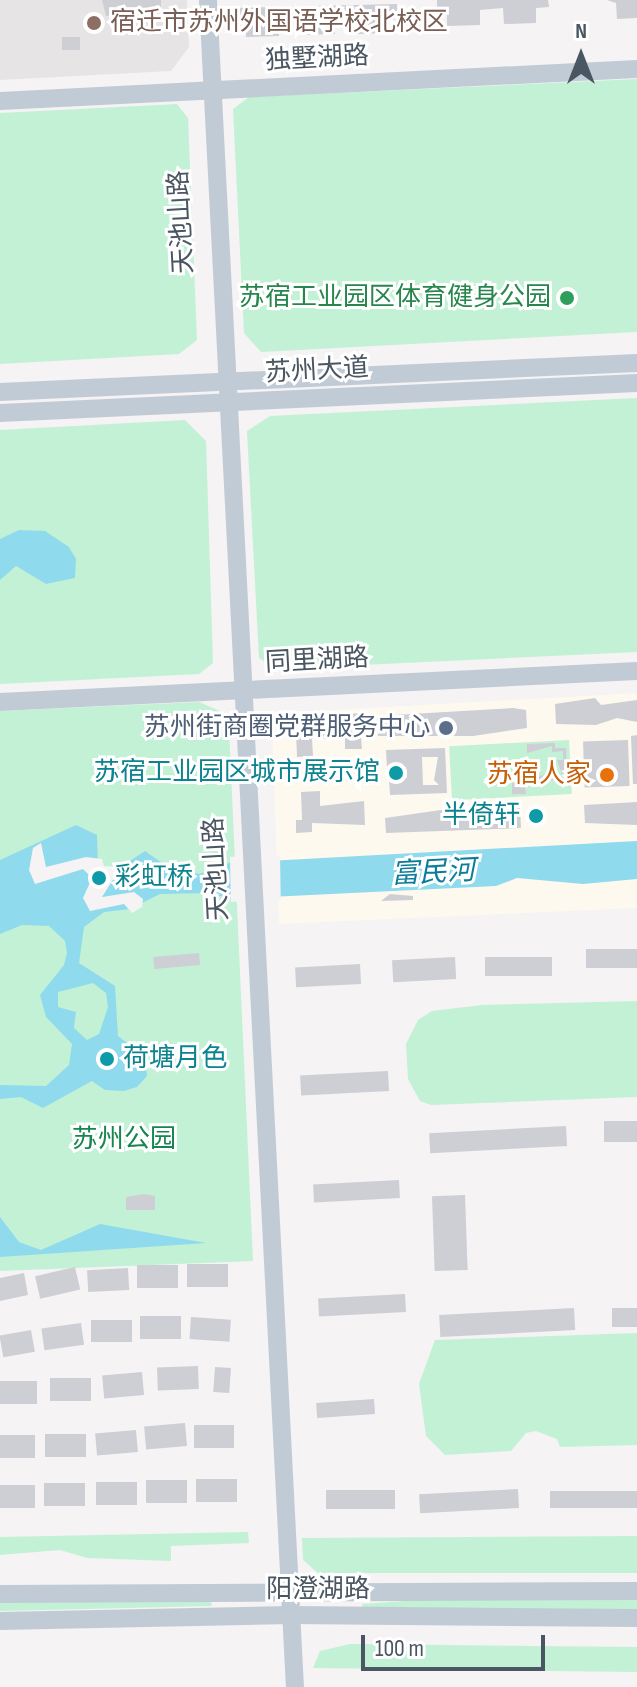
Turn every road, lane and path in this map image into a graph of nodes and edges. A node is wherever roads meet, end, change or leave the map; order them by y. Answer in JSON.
{"nodes":[{"id":1,"x":198,"y":0,"type":"edge"},
{"id":2,"x":208,"y":0,"type":"edge"},
{"id":3,"x":637,"y":69,"type":"edge"},
{"id":4,"x":207,"y":91,"type":"junction"},
{"id":5,"x":0,"y":101,"type":"edge"},
{"id":6,"x":637,"y":363,"type":"edge"},
{"id":7,"x":222,"y":382,"type":"junction"},
{"id":8,"x":637,"y":383,"type":"edge"},
{"id":9,"x":0,"y":392,"type":"edge"},
{"id":10,"x":223,"y":401,"type":"junction"},
{"id":11,"x":0,"y":413,"type":"edge"},
{"id":12,"x":637,"y":671,"type":"edge"},
{"id":13,"x":239,"y":690,"type":"junction"},
{"id":14,"x":0,"y":702,"type":"edge"},
{"id":15,"x":283,"y":1591,"type":"junction"},
{"id":16,"x":637,"y":1591,"type":"edge"},
{"id":17,"x":0,"y":1594,"type":"edge"},
{"id":18,"x":285,"y":1616,"type":"junction"},
{"id":19,"x":637,"y":1618,"type":"edge"},
{"id":20,"x":0,"y":1621,"type":"edge"},
{"id":21,"x":283,"y":1687,"type":"edge"},
{"id":22,"x":295,"y":1687,"type":"edge"}],
"edges":[{"from":1,"to":4,"type":"street","name":"天池山路"},
{"from":2,"to":4,"type":"street","name":"天池山路"},
{"from":3,"to":4,"type":"street","name":"独墅湖路"},
{"from":4,"to":5,"type":"street","name":"独墅湖路"},
{"from":4,"to":7,"type":"street","name":"天池山路"},
{"from":6,"to":7,"type":"street","name":"苏州大道"},
{"from":7,"to":9,"type":"street","name":"苏州大道"},
{"from":7,"to":10,"type":"street","name":"天池山路"},
{"from":8,"to":10,"type":"street","name":"苏州大道"},
{"from":10,"to":11,"type":"street","name":"苏州大道"},
{"from":10,"to":13,"type":"street","name":"天池山路"},
{"from":12,"to":13,"type":"street","name":"同里湖路"},
{"from":13,"to":14,"type":"street","name":"同里湖路"},
{"from":13,"to":15,"type":"street","name":"天池山路"},
{"from":15,"to":16,"type":"street","name":"阳澄湖路"},
{"from":15,"to":17,"type":"street","name":"阳澄湖路"},
{"from":15,"to":18,"type":"street","name":"天池山路"},
{"from":18,"to":19,"type":"street","name":"阳澄湖路"},
{"from":18,"to":20,"type":"street","name":"阳澄湖路"},
{"from":18,"to":21,"type":"street","name":"天池山路"},
{"from":18,"to":22,"type":"street","name":"天池山路"}]}
